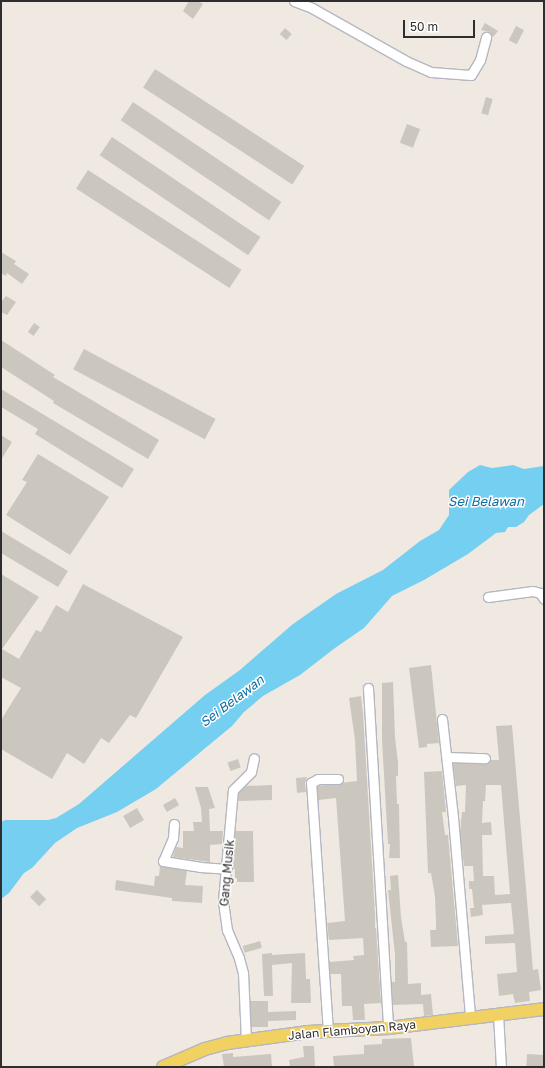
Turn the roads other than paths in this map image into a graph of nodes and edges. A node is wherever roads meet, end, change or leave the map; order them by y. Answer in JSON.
{"nodes":[{"id":1,"x":294,"y":1,"type":"edge"},
{"id":2,"x":486,"y":37,"type":"dead end"},
{"id":3,"x":488,"y":597,"type":"dead end"},
{"id":4,"x":544,"y":599,"type":"edge"},
{"id":5,"x":368,"y":688,"type":"dead end"},
{"id":6,"x":442,"y":719,"type":"dead end"},
{"id":7,"x":447,"y":757,"type":"junction"},
{"id":8,"x":254,"y":758,"type":"dead end"},
{"id":9,"x":484,"y":758,"type":"dead end"},
{"id":10,"x":338,"y":779,"type":"dead end"},
{"id":11,"x":174,"y":824,"type":"dead end"},
{"id":12,"x":227,"y":868,"type":"junction"},
{"id":13,"x":544,"y":1009,"type":"edge"},
{"id":14,"x":498,"y":1014,"type":"junction"},
{"id":15,"x":470,"y":1017,"type":"junction"},
{"id":16,"x":388,"y":1028,"type":"junction"},
{"id":17,"x":328,"y":1031,"type":"junction"},
{"id":18,"x":246,"y":1041,"type":"junction"},
{"id":19,"x":163,"y":1067,"type":"edge"},
{"id":20,"x":501,"y":1067,"type":"edge"}],
"edges":[{"from":1,"to":2,"type":"street"},
{"from":3,"to":4,"type":"street"},
{"from":5,"to":16,"type":"street"},
{"from":6,"to":7,"type":"street"},
{"from":7,"to":9,"type":"street"},
{"from":7,"to":15,"type":"street"},
{"from":8,"to":12,"type":"street","name":"Gang Musik"},
{"from":10,"to":17,"type":"street"},
{"from":11,"to":12,"type":"street"},
{"from":12,"to":18,"type":"street","name":"Gang Musik"},
{"from":13,"to":14,"type":"main road","name":"Jalan Flamboyan Raya"},
{"from":14,"to":15,"type":"main road","name":"Jalan Flamboyan Raya"},
{"from":14,"to":20,"type":"street"},
{"from":15,"to":16,"type":"main road","name":"Jalan Flamboyan Raya"},
{"from":16,"to":17,"type":"main road","name":"Jalan Flamboyan Raya"},
{"from":17,"to":18,"type":"main road","name":"Jalan Flamboyan Raya"},
{"from":18,"to":19,"type":"main road","name":"Jalan Flamboyan Raya"}]}
